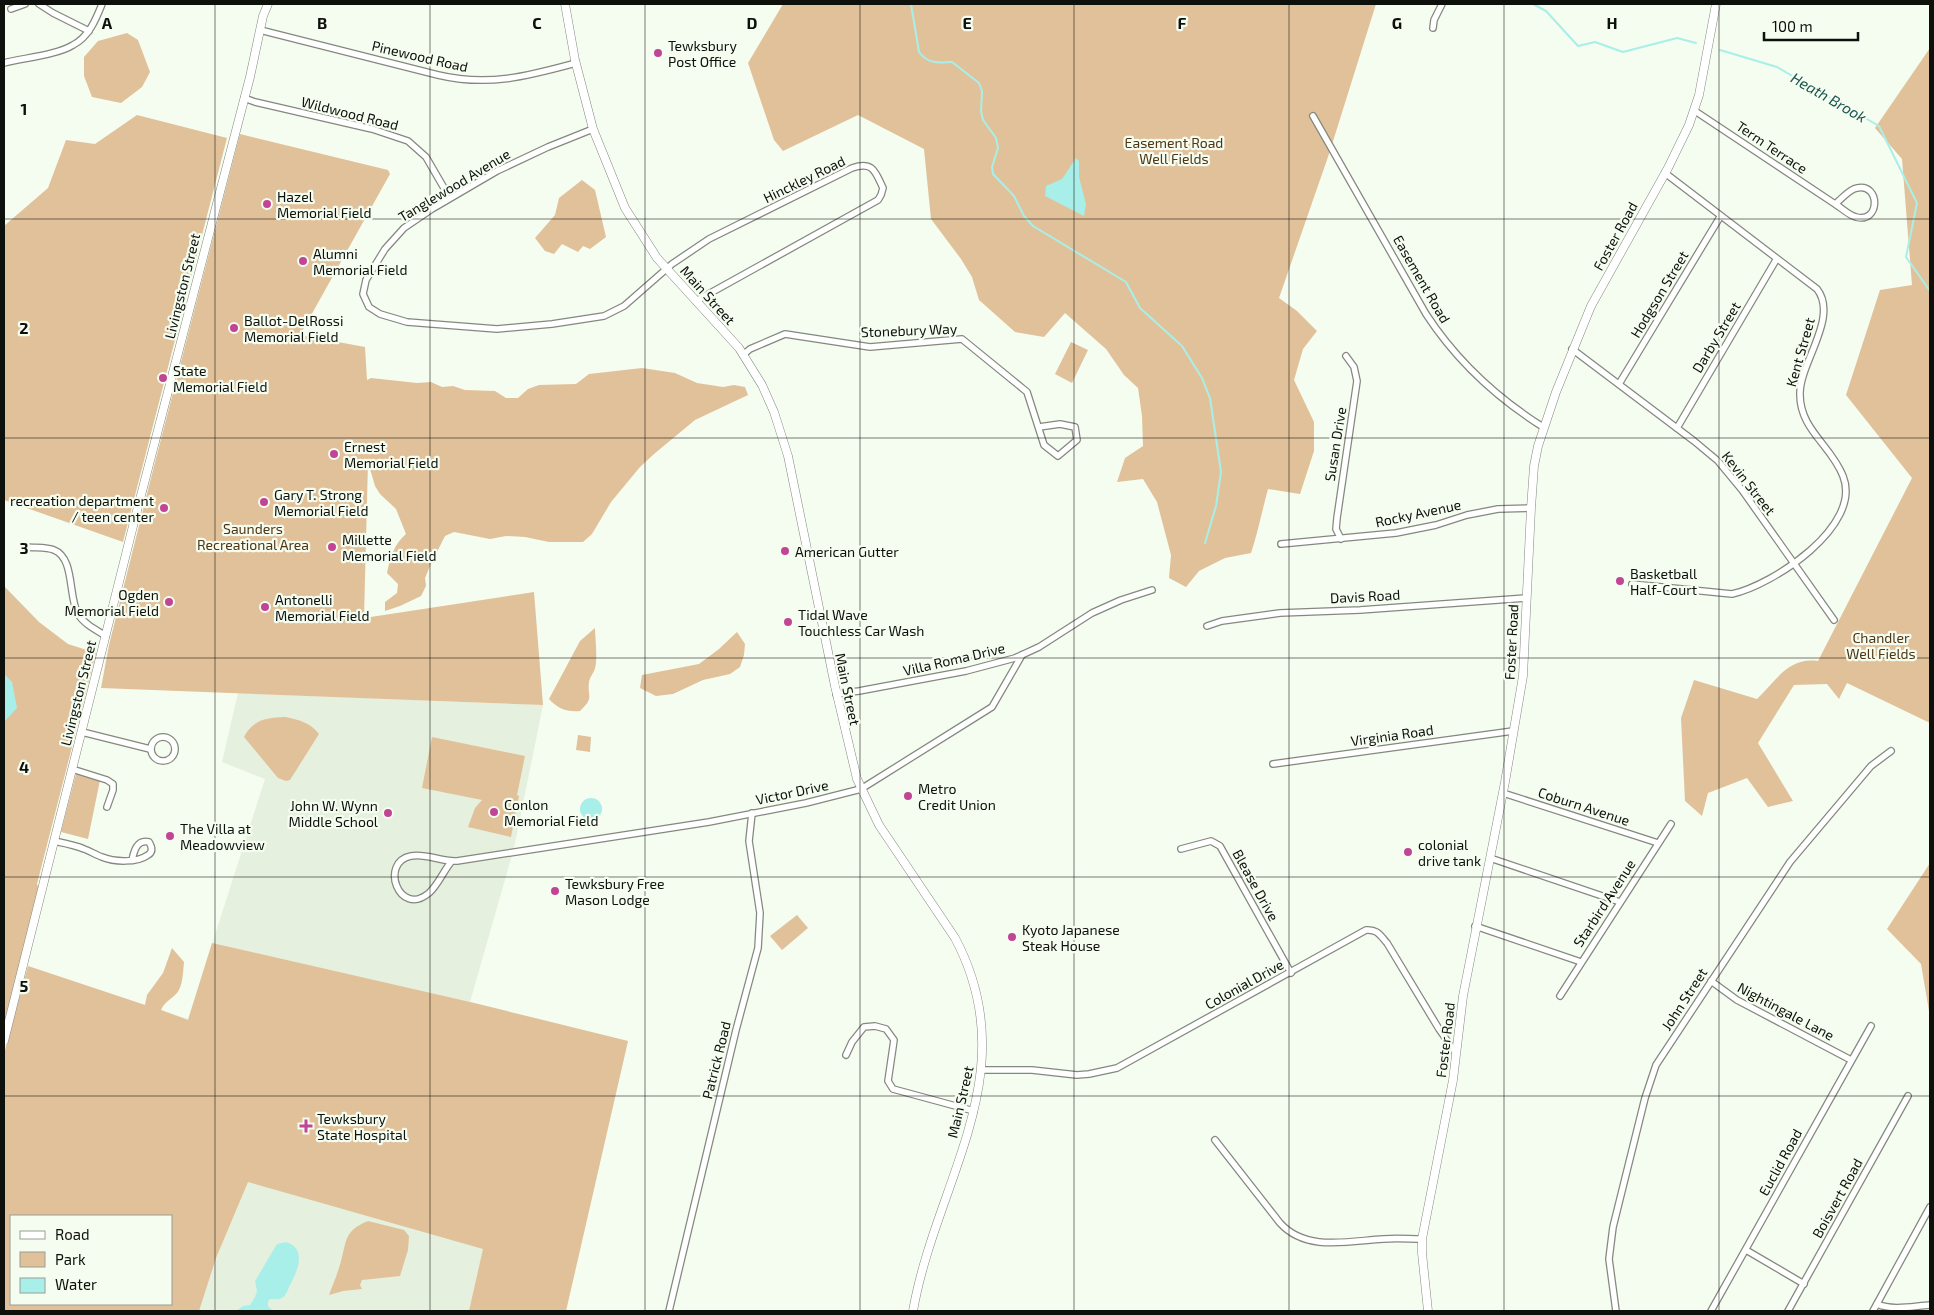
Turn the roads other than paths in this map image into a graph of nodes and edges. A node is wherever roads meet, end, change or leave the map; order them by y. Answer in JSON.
{"nodes":[{"id":1,"x":25,"y":4,"type":"edge"},
{"id":2,"x":39,"y":4,"type":"edge"},
{"id":3,"x":102,"y":4,"type":"edge"},
{"id":4,"x":268,"y":4,"type":"edge"},
{"id":5,"x":565,"y":4,"type":"edge"},
{"id":6,"x":1442,"y":4,"type":"edge"},
{"id":7,"x":1716,"y":4,"type":"edge"},
{"id":8,"x":14,"y":7,"type":"dead end"},
{"id":9,"x":1433,"y":28,"type":"dead end"},
{"id":10,"x":89,"y":30,"type":"junction"},
{"id":11,"x":260,"y":30,"type":"junction"},
{"id":12,"x":4,"y":63,"type":"edge"},
{"id":13,"x":576,"y":63,"type":"junction"},
{"id":14,"x":244,"y":98,"type":"junction"},
{"id":15,"x":1694,"y":111,"type":"junction"},
{"id":16,"x":1313,"y":116,"type":"dead end"},
{"id":17,"x":593,"y":130,"type":"junction"},
{"id":18,"x":1664,"y":173,"type":"junction"},
{"id":19,"x":445,"y":201,"type":"junction"},
{"id":20,"x":1836,"y":204,"type":"junction"},
{"id":21,"x":1720,"y":217,"type":"junction"},
{"id":22,"x":1776,"y":260,"type":"junction"},
{"id":23,"x":667,"y":268,"type":"junction"},
{"id":24,"x":696,"y":301,"type":"junction"},
{"id":25,"x":1572,"y":349,"type":"junction"},
{"id":26,"x":743,"y":355,"type":"junction"},
{"id":27,"x":1346,"y":356,"type":"dead end"},
{"id":28,"x":1619,"y":384,"type":"junction"},
{"id":29,"x":1038,"y":427,"type":"junction"},
{"id":30,"x":1543,"y":427,"type":"junction"},
{"id":31,"x":1677,"y":428,"type":"junction"},
{"id":32,"x":1530,"y":508,"type":"junction"},
{"id":33,"x":1341,"y":539,"type":"junction"},
{"id":34,"x":1281,"y":544,"type":"dead end"},
{"id":35,"x":27,"y":547,"type":"dead end"},
{"id":36,"x":1794,"y":564,"type":"junction"},
{"id":37,"x":1632,"y":584,"type":"dead end"},
{"id":38,"x":1152,"y":590,"type":"dead end"},
{"id":39,"x":1526,"y":598,"type":"junction"},
{"id":40,"x":1834,"y":620,"type":"dead end"},
{"id":41,"x":1207,"y":626,"type":"dead end"},
{"id":42,"x":106,"y":636,"type":"junction"},
{"id":43,"x":1022,"y":655,"type":"junction"},
{"id":44,"x":836,"y":694,"type":"junction"},
{"id":45,"x":1513,"y":731,"type":"junction"},
{"id":46,"x":82,"y":732,"type":"junction"},
{"id":47,"x":150,"y":749,"type":"junction"},
{"id":48,"x":1891,"y":751,"type":"dead end"},
{"id":49,"x":1273,"y":764,"type":"dead end"},
{"id":50,"x":72,"y":769,"type":"junction"},
{"id":51,"x":861,"y":789,"type":"junction"},
{"id":52,"x":1503,"y":793,"type":"junction"},
{"id":53,"x":107,"y":807,"type":"dead end"},
{"id":54,"x":752,"y":814,"type":"junction"},
{"id":55,"x":1671,"y":824,"type":"dead end"},
{"id":56,"x":54,"y":840,"type":"junction"},
{"id":57,"x":1658,"y":843,"type":"junction"},
{"id":58,"x":1181,"y":849,"type":"dead end"},
{"id":59,"x":1490,"y":858,"type":"junction"},
{"id":60,"x":132,"y":860,"type":"dead end"},
{"id":61,"x":451,"y":862,"type":"junction"},
{"id":62,"x":1620,"y":902,"type":"junction"},
{"id":63,"x":1475,"y":926,"type":"junction"},
{"id":64,"x":1581,"y":962,"type":"junction"},
{"id":65,"x":1290,"y":973,"type":"junction"},
{"id":66,"x":1711,"y":981,"type":"junction"},
{"id":67,"x":1560,"y":996,"type":"dead end"},
{"id":68,"x":1871,"y":1026,"type":"dead end"},
{"id":69,"x":4,"y":1041,"type":"edge"},
{"id":70,"x":1455,"y":1052,"type":"junction"},
{"id":71,"x":846,"y":1056,"type":"dead end"},
{"id":72,"x":1851,"y":1060,"type":"junction"},
{"id":73,"x":982,"y":1070,"type":"junction"},
{"id":74,"x":1908,"y":1096,"type":"dead end"},
{"id":75,"x":974,"y":1111,"type":"junction"},
{"id":76,"x":1215,"y":1140,"type":"dead end"},
{"id":77,"x":1930,"y":1207,"type":"edge"},
{"id":78,"x":1422,"y":1239,"type":"junction"},
{"id":79,"x":1746,"y":1250,"type":"junction"},
{"id":80,"x":1804,"y":1284,"type":"junction"},
{"id":81,"x":1877,"y":1304,"type":"junction"},
{"id":82,"x":1930,"y":1305,"type":"edge"},
{"id":83,"x":669,"y":1311,"type":"edge"},
{"id":84,"x":913,"y":1311,"type":"edge"},
{"id":85,"x":1428,"y":1311,"type":"edge"},
{"id":86,"x":1616,"y":1311,"type":"edge"},
{"id":87,"x":1712,"y":1311,"type":"edge"},
{"id":88,"x":1788,"y":1311,"type":"edge"},
{"id":89,"x":1873,"y":1311,"type":"edge"}],
"edges":[{"from":1,"to":8,"type":"street"},
{"from":2,"to":10,"type":"street"},
{"from":3,"to":10,"type":"street"},
{"from":4,"to":11,"type":"street","name":"Livingston Street"},
{"from":5,"to":13,"type":"street","name":"Main Street"},
{"from":6,"to":9,"type":"street"},
{"from":7,"to":15,"type":"street","name":"Foster Road"},
{"from":10,"to":12,"type":"street"},
{"from":11,"to":13,"type":"street","name":"Pinewood Road"},
{"from":11,"to":14,"type":"street","name":"Livingston Street"},
{"from":13,"to":17,"type":"street","name":"Main Street"},
{"from":14,"to":19,"type":"street","name":"Wildwood Road"},
{"from":14,"to":42,"type":"street","name":"Livingston Street"},
{"from":15,"to":18,"type":"street","name":"Foster Road"},
{"from":15,"to":20,"type":"street","name":"Term Terrace"},
{"from":16,"to":30,"type":"street","name":"Easement Road"},
{"from":17,"to":19,"type":"street","name":"Tanglewood Avenue"},
{"from":17,"to":23,"type":"street","name":"Main Street"},
{"from":18,"to":21,"type":"street","name":"Kent Street"},
{"from":18,"to":25,"type":"street","name":"Foster Road"},
{"from":19,"to":23,"type":"street","name":"Tanglewood Avenue"},
{"from":20,"to":20,"type":"street","name":"Term Terrace"},
{"from":21,"to":22,"type":"street","name":"Kent Street"},
{"from":21,"to":28,"type":"street","name":"Hodgson Street"},
{"from":22,"to":31,"type":"street","name":"Darby Street"},
{"from":22,"to":36,"type":"street","name":"Kent Street"},
{"from":23,"to":24,"type":"street","name":"Main Street"},
{"from":23,"to":24,"type":"street","name":"Hinckley Road"},
{"from":24,"to":26,"type":"street","name":"Main Street"},
{"from":25,"to":28,"type":"street","name":"Kevin Street"},
{"from":25,"to":30,"type":"street","name":"Foster Road"},
{"from":26,"to":29,"type":"street","name":"Stonebury Way"},
{"from":26,"to":44,"type":"street","name":"Main Street"},
{"from":27,"to":33,"type":"street","name":"Susan Drive"},
{"from":28,"to":31,"type":"street","name":"Kevin Street"},
{"from":29,"to":29,"type":"street","name":"Stonebury Way"},
{"from":30,"to":32,"type":"street","name":"Foster Road"},
{"from":31,"to":36,"type":"street","name":"Kevin Street"},
{"from":32,"to":33,"type":"street","name":"Rocky Avenue"},
{"from":32,"to":39,"type":"street","name":"Foster Road"},
{"from":33,"to":34,"type":"street","name":"Rocky Avenue"},
{"from":35,"to":42,"type":"street"},
{"from":36,"to":37,"type":"street","name":"Kent Street"},
{"from":36,"to":40,"type":"street","name":"Kevin Street"},
{"from":38,"to":43,"type":"street","name":"Villa Roma Drive"},
{"from":39,"to":41,"type":"street","name":"Davis Road"},
{"from":39,"to":45,"type":"street","name":"Foster Road"},
{"from":42,"to":46,"type":"street","name":"Livingston Street"},
{"from":43,"to":44,"type":"street","name":"Villa Roma Drive"},
{"from":43,"to":51,"type":"street","name":"Victor Drive"},
{"from":44,"to":51,"type":"street","name":"Main Street"},
{"from":45,"to":49,"type":"street","name":"Virginia Road"},
{"from":45,"to":52,"type":"street","name":"Foster Road"},
{"from":46,"to":47,"type":"street"},
{"from":46,"to":50,"type":"street","name":"Livingston Street"},
{"from":47,"to":47,"type":"street"},
{"from":48,"to":66,"type":"street","name":"John Street"},
{"from":50,"to":53,"type":"street"},
{"from":50,"to":56,"type":"street","name":"Livingston Street"},
{"from":51,"to":54,"type":"street","name":"Victor Drive"},
{"from":51,"to":73,"type":"street","name":"Main Street"},
{"from":52,"to":57,"type":"street","name":"Coburn Avenue"},
{"from":52,"to":59,"type":"street","name":"Foster Road"},
{"from":54,"to":61,"type":"street","name":"Victor Drive"},
{"from":54,"to":83,"type":"street","name":"Patrick Road"},
{"from":55,"to":57,"type":"street","name":"Starbird Avenue"},
{"from":56,"to":60,"type":"street"},
{"from":56,"to":69,"type":"street","name":"Livingston Street"},
{"from":57,"to":62,"type":"street","name":"Starbird Avenue"},
{"from":58,"to":65,"type":"street","name":"Blease Drive"},
{"from":59,"to":62,"type":"street"},
{"from":59,"to":63,"type":"street","name":"Foster Road"},
{"from":61,"to":61,"type":"street","name":"Victor Drive"},
{"from":62,"to":64,"type":"street","name":"Starbird Avenue"},
{"from":63,"to":64,"type":"street"},
{"from":63,"to":70,"type":"street","name":"Foster Road"},
{"from":64,"to":67,"type":"street","name":"Starbird Avenue"},
{"from":65,"to":70,"type":"street","name":"Colonial Drive"},
{"from":65,"to":73,"type":"street","name":"Colonial Drive"},
{"from":66,"to":72,"type":"street","name":"Nightingale Lane"},
{"from":66,"to":86,"type":"street","name":"John Street"},
{"from":68,"to":72,"type":"street","name":"Euclid Road"},
{"from":70,"to":78,"type":"street","name":"Foster Road"},
{"from":71,"to":75,"type":"street"},
{"from":72,"to":79,"type":"street","name":"Euclid Road"},
{"from":73,"to":75,"type":"street","name":"Main Street"},
{"from":74,"to":80,"type":"street","name":"Boisvert Road"},
{"from":75,"to":84,"type":"street","name":"Main Street"},
{"from":76,"to":78,"type":"street"},
{"from":77,"to":81,"type":"street"},
{"from":78,"to":85,"type":"street","name":"Foster Road"},
{"from":79,"to":80,"type":"street"},
{"from":79,"to":87,"type":"street","name":"Euclid Road"},
{"from":80,"to":88,"type":"street","name":"Boisvert Road"},
{"from":81,"to":82,"type":"street"},
{"from":81,"to":89,"type":"street"}]}
